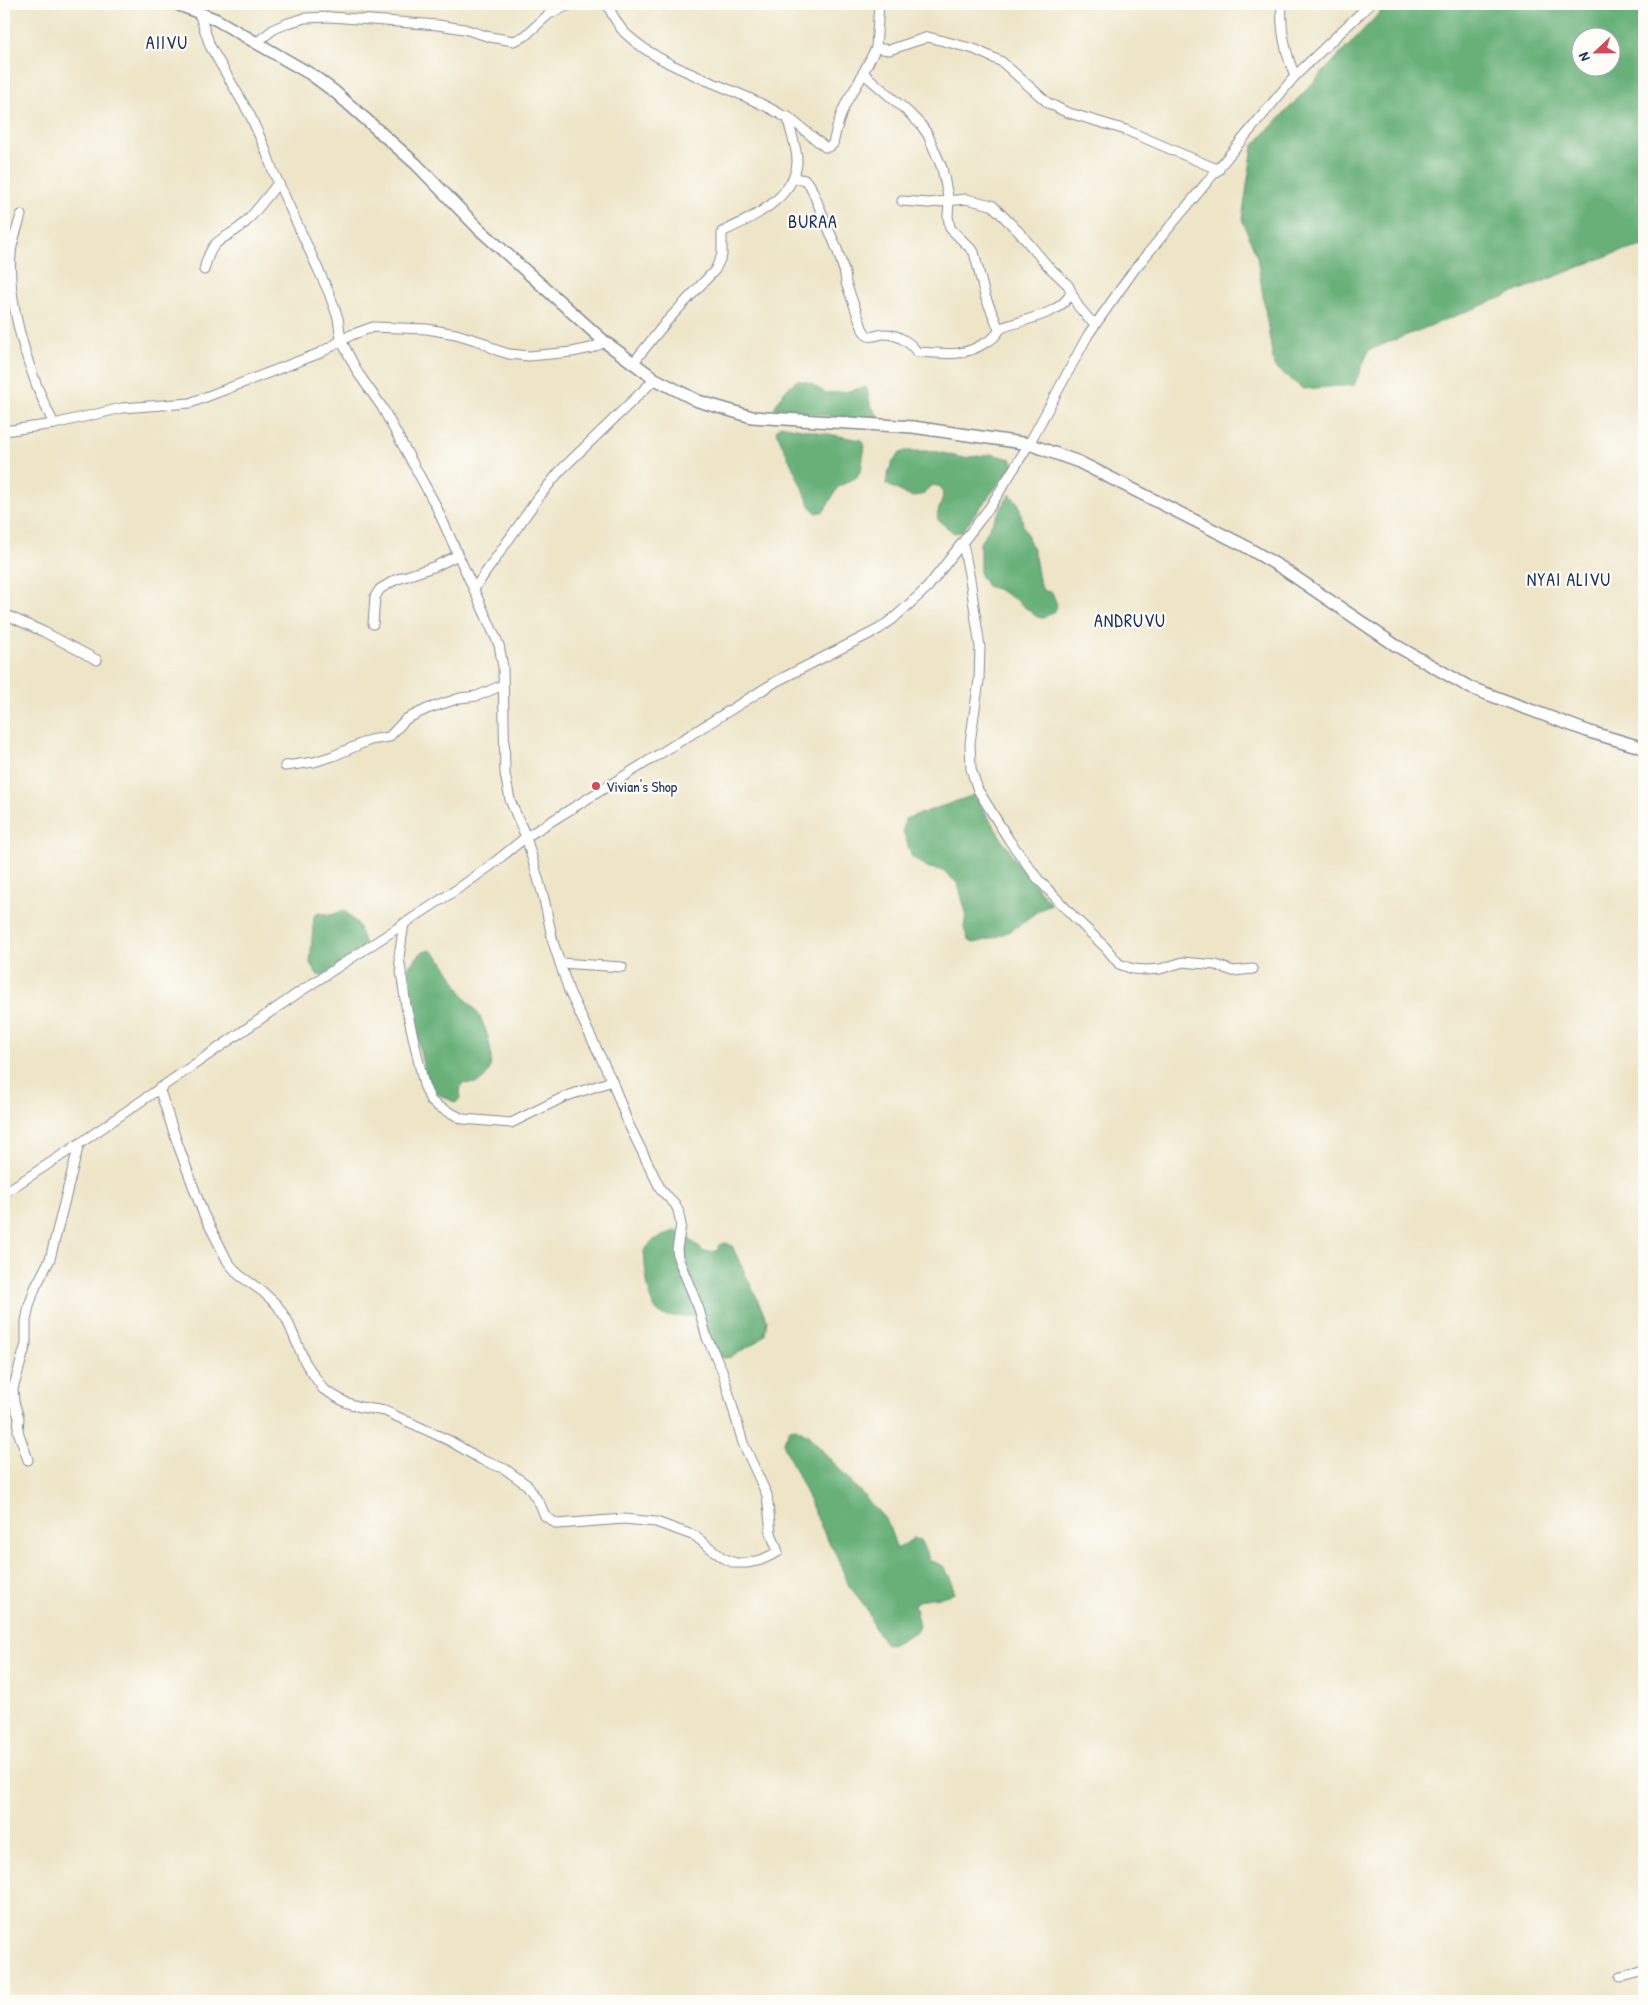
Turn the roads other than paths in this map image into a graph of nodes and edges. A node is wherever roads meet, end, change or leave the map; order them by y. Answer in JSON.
{"nodes":[{"id":1,"x":177,"y":4,"type":"edge"},
{"id":2,"x":572,"y":4,"type":"edge"},
{"id":3,"x":607,"y":4,"type":"edge"},
{"id":4,"x":879,"y":4,"type":"edge"},
{"id":5,"x":1282,"y":4,"type":"edge"},
{"id":6,"x":1370,"y":4,"type":"edge"},
{"id":7,"x":199,"y":13,"type":"junction"},
{"id":8,"x":256,"y":43,"type":"junction"},
{"id":9,"x":876,"y":48,"type":"junction"},
{"id":10,"x":863,"y":73,"type":"junction"},
{"id":11,"x":1295,"y":76,"type":"junction"},
{"id":12,"x":788,"y":116,"type":"junction"},
{"id":13,"x":1219,"y":170,"type":"junction"},
{"id":14,"x":792,"y":178,"type":"junction"},
{"id":15,"x":278,"y":183,"type":"junction"},
{"id":16,"x":902,"y":201,"type":"dead end"},
{"id":17,"x":949,"y":201,"type":"junction"},
{"id":18,"x":21,"y":216,"type":"dead end"},
{"id":19,"x":204,"y":270,"type":"dead end"},
{"id":20,"x":1071,"y":292,"type":"junction"},
{"id":21,"x":1095,"y":323,"type":"junction"},
{"id":22,"x":1000,"y":329,"type":"junction"},
{"id":23,"x":341,"y":340,"type":"junction"},
{"id":24,"x":605,"y":342,"type":"junction"},
{"id":25,"x":633,"y":363,"type":"junction"},
{"id":26,"x":656,"y":379,"type":"junction"},
{"id":27,"x":54,"y":424,"type":"junction"},
{"id":28,"x":4,"y":430,"type":"edge"},
{"id":29,"x":1029,"y":444,"type":"junction"},
{"id":30,"x":963,"y":544,"type":"junction"},
{"id":31,"x":458,"y":555,"type":"junction"},
{"id":32,"x":474,"y":589,"type":"junction"},
{"id":33,"x":4,"y":614,"type":"edge"},
{"id":34,"x":373,"y":624,"type":"dead end"},
{"id":35,"x":98,"y":660,"type":"dead end"},
{"id":36,"x":503,"y":685,"type":"junction"},
{"id":37,"x":1644,"y":748,"type":"edge"},
{"id":38,"x":285,"y":766,"type":"dead end"},
{"id":39,"x":526,"y":837,"type":"junction"},
{"id":40,"x":404,"y":923,"type":"junction"},
{"id":41,"x":560,"y":963,"type":"junction"},
{"id":42,"x":622,"y":967,"type":"dead end"},
{"id":43,"x":1253,"y":969,"type":"dead end"},
{"id":44,"x":612,"y":1081,"type":"junction"},
{"id":45,"x":159,"y":1088,"type":"junction"},
{"id":46,"x":79,"y":1144,"type":"junction"},
{"id":47,"x":4,"y":1194,"type":"edge"},
{"id":48,"x":28,"y":1460,"type":"dead end"},
{"id":49,"x":1644,"y":1971,"type":"edge"},
{"id":50,"x":1621,"y":1977,"type":"dead end"}],
"edges":[{"from":1,"to":7,"type":"street"},
{"from":2,"to":8,"type":"street"},
{"from":3,"to":12,"type":"street"},
{"from":4,"to":9,"type":"street"},
{"from":5,"to":11,"type":"street"},
{"from":6,"to":11,"type":"street"},
{"from":7,"to":8,"type":"street"},
{"from":7,"to":15,"type":"street"},
{"from":8,"to":24,"type":"street"},
{"from":9,"to":10,"type":"street"},
{"from":9,"to":13,"type":"street"},
{"from":10,"to":12,"type":"street"},
{"from":10,"to":17,"type":"street"},
{"from":11,"to":13,"type":"street"},
{"from":12,"to":14,"type":"street"},
{"from":13,"to":21,"type":"street"},
{"from":14,"to":22,"type":"street"},
{"from":14,"to":25,"type":"street"},
{"from":15,"to":19,"type":"street"},
{"from":15,"to":23,"type":"street"},
{"from":16,"to":17,"type":"street"},
{"from":17,"to":20,"type":"street"},
{"from":17,"to":22,"type":"street"},
{"from":18,"to":27,"type":"street"},
{"from":20,"to":21,"type":"street"},
{"from":20,"to":22,"type":"street"},
{"from":21,"to":29,"type":"street"},
{"from":23,"to":24,"type":"street"},
{"from":23,"to":27,"type":"street"},
{"from":23,"to":31,"type":"street"},
{"from":24,"to":25,"type":"street"},
{"from":25,"to":26,"type":"street"},
{"from":26,"to":29,"type":"street"},
{"from":26,"to":32,"type":"street"},
{"from":27,"to":28,"type":"street"},
{"from":29,"to":30,"type":"street"},
{"from":29,"to":37,"type":"street"},
{"from":30,"to":39,"type":"street"},
{"from":30,"to":43,"type":"street"},
{"from":31,"to":32,"type":"street"},
{"from":31,"to":34,"type":"street"},
{"from":32,"to":36,"type":"street"},
{"from":33,"to":35,"type":"street"},
{"from":36,"to":38,"type":"street"},
{"from":36,"to":39,"type":"street"},
{"from":39,"to":40,"type":"street"},
{"from":39,"to":41,"type":"street"},
{"from":40,"to":44,"type":"street"},
{"from":40,"to":45,"type":"street"},
{"from":41,"to":42,"type":"street"},
{"from":41,"to":44,"type":"street"},
{"from":44,"to":45,"type":"street"},
{"from":45,"to":46,"type":"street"},
{"from":46,"to":47,"type":"street"},
{"from":46,"to":48,"type":"street"},
{"from":49,"to":50,"type":"street"}]}
